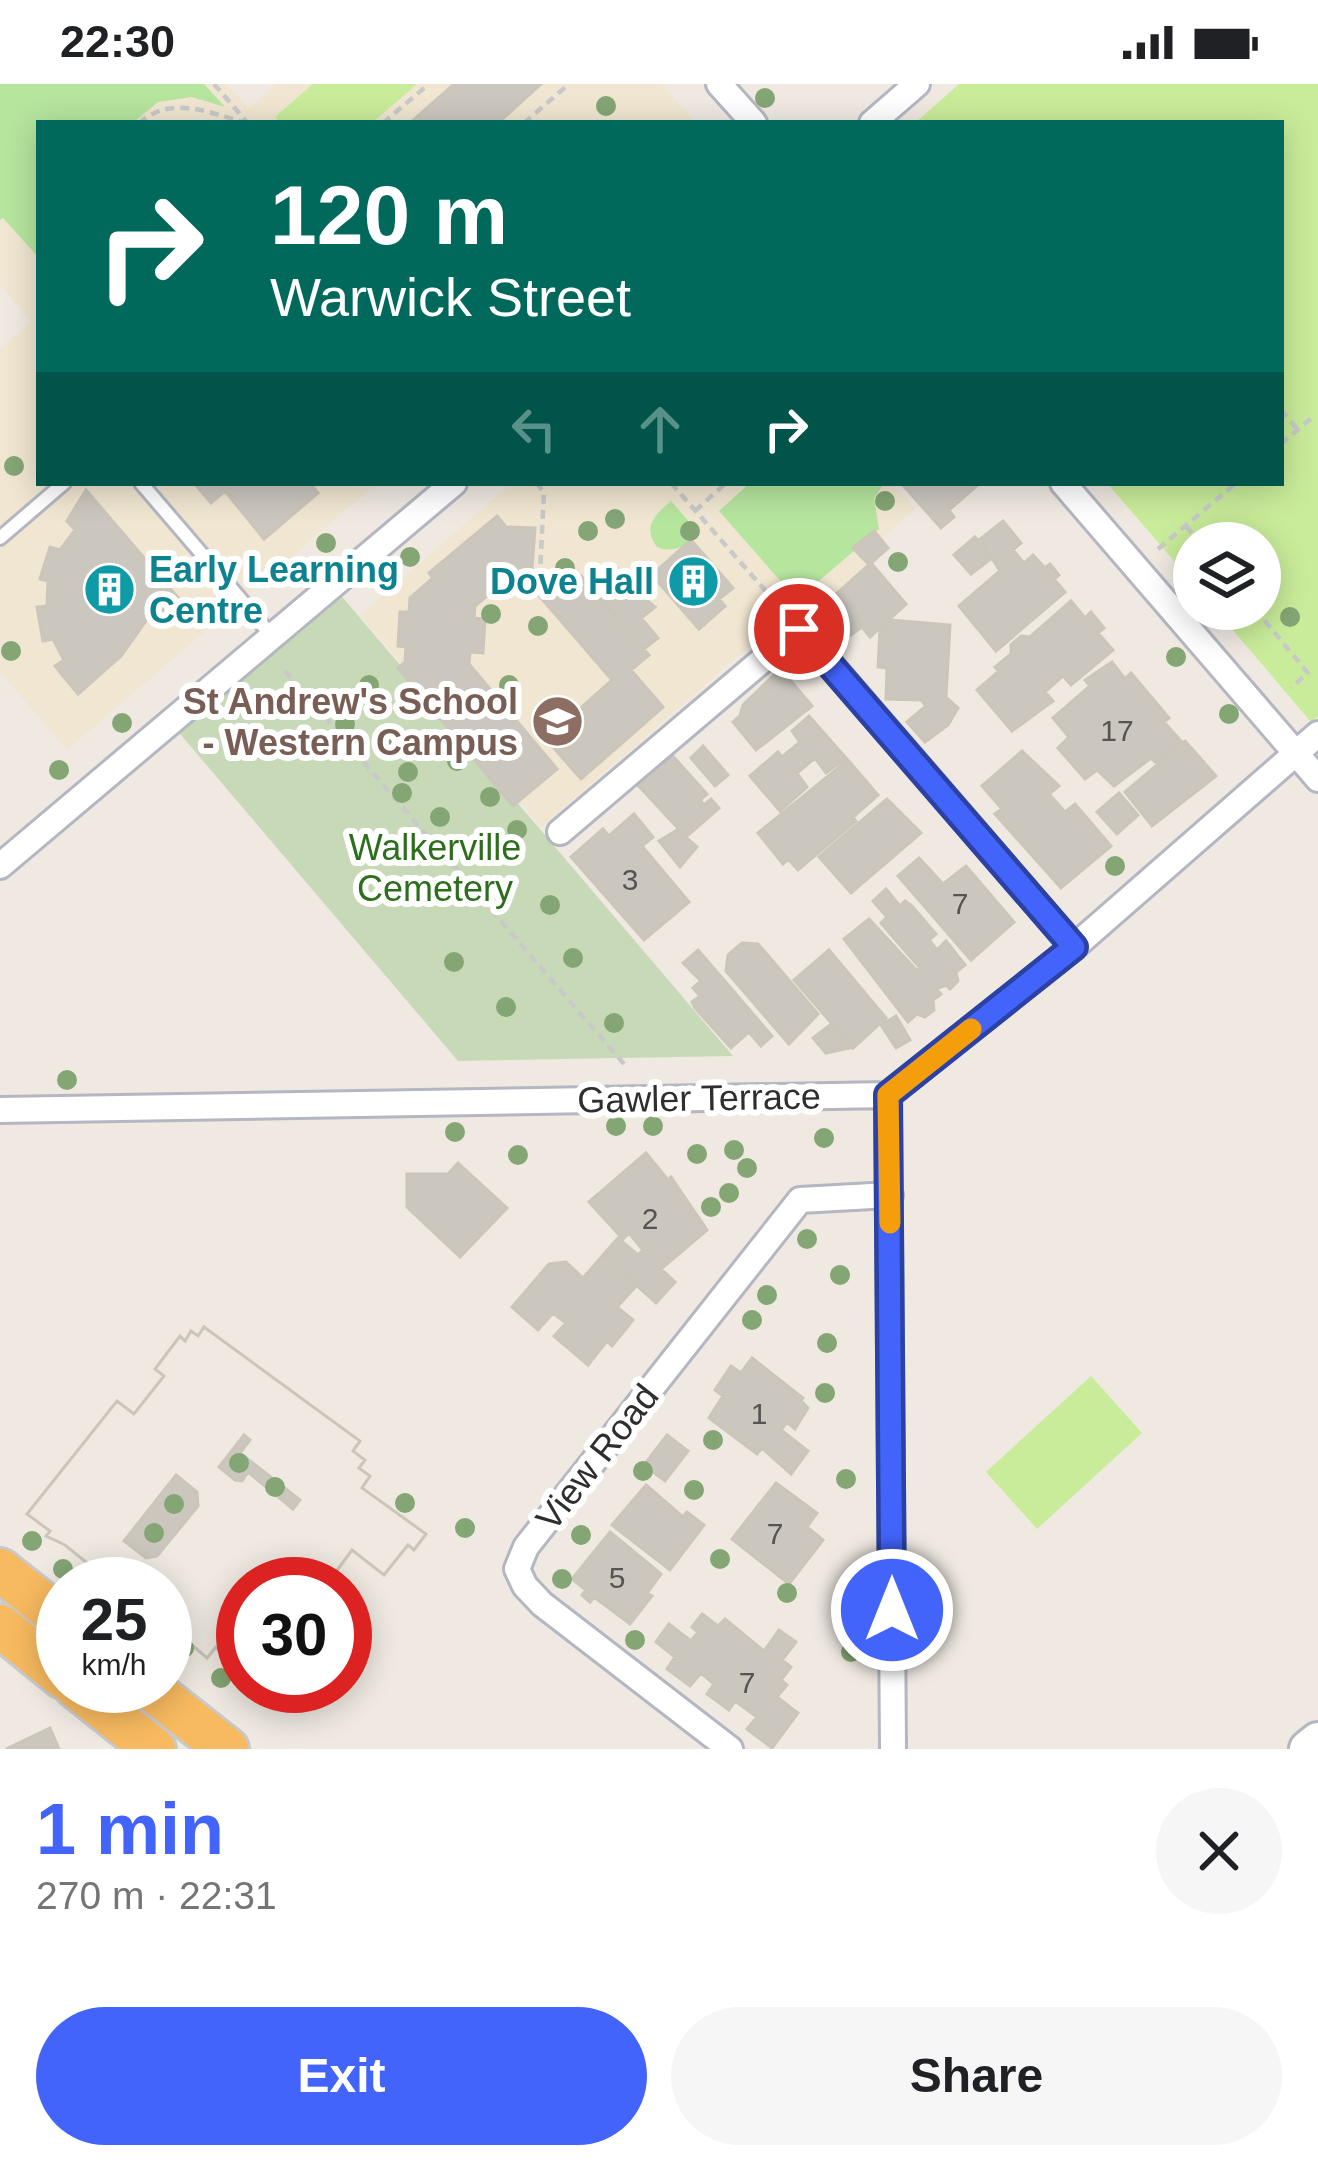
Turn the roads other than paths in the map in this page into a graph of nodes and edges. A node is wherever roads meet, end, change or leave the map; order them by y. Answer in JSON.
{"nodes":[{"id":1,"x":719,"y":84,"type":"edge"},
{"id":2,"x":916,"y":84,"type":"edge"},
{"id":3,"x":751,"y":120,"type":"edge"},
{"id":4,"x":875,"y":120,"type":"edge"},
{"id":5,"x":61,"y":486,"type":"edge"},
{"id":6,"x":144,"y":486,"type":"edge"},
{"id":7,"x":450,"y":486,"type":"edge"},
{"id":8,"x":1066,"y":486,"type":"edge"},
{"id":9,"x":0,"y":538,"type":"edge"},
{"id":10,"x":272,"y":636,"type":"junction"},
{"id":11,"x":1318,"y":734,"type":"edge"},
{"id":12,"x":1295,"y":753,"type":"junction"},
{"id":13,"x":1318,"y":779,"type":"edge"},
{"id":14,"x":560,"y":832,"type":"dead end"},
{"id":15,"x":0,"y":866,"type":"edge"},
{"id":16,"x":1074,"y":947,"type":"junction"},
{"id":17,"x":888,"y":1095,"type":"junction"},
{"id":18,"x":0,"y":1110,"type":"edge"},
{"id":19,"x":890,"y":1195,"type":"junction"},
{"id":20,"x":0,"y":1570,"type":"edge"},
{"id":21,"x":36,"y":1599,"type":"edge"},
{"id":22,"x":0,"y":1626,"type":"edge"},
{"id":23,"x":36,"y":1655,"type":"edge"},
{"id":24,"x":109,"y":1713,"type":"edge"},
{"id":25,"x":181,"y":1713,"type":"edge"},
{"id":26,"x":1318,"y":1741,"type":"edge"},
{"id":27,"x":154,"y":1749,"type":"edge"},
{"id":28,"x":227,"y":1749,"type":"edge"},
{"id":29,"x":730,"y":1749,"type":"edge"},
{"id":30,"x":893,"y":1749,"type":"edge"},
{"id":31,"x":1308,"y":1749,"type":"edge"}],
"edges":[{"from":1,"to":3,"type":"street"},
{"from":2,"to":4,"type":"street"},
{"from":5,"to":9,"type":"lane"},
{"from":6,"to":10,"type":"lane"},
{"from":7,"to":10,"type":"street"},
{"from":8,"to":12,"type":"street"},
{"from":10,"to":15,"type":"street"},
{"from":11,"to":12,"type":"street"},
{"from":12,"to":13,"type":"street"},
{"from":12,"to":16,"type":"street"},
{"from":14,"to":16,"type":"street"},
{"from":16,"to":17,"type":"street"},
{"from":17,"to":18,"type":"street","name":"Gawler Terrace"},
{"from":17,"to":19,"type":"street"},
{"from":19,"to":29,"type":"street","name":"View Road"},
{"from":19,"to":30,"type":"street"},
{"from":20,"to":21,"type":"highway"},
{"from":22,"to":23,"type":"highway"},
{"from":24,"to":27,"type":"highway"},
{"from":25,"to":28,"type":"highway"},
{"from":26,"to":31,"type":"main road"}]}
